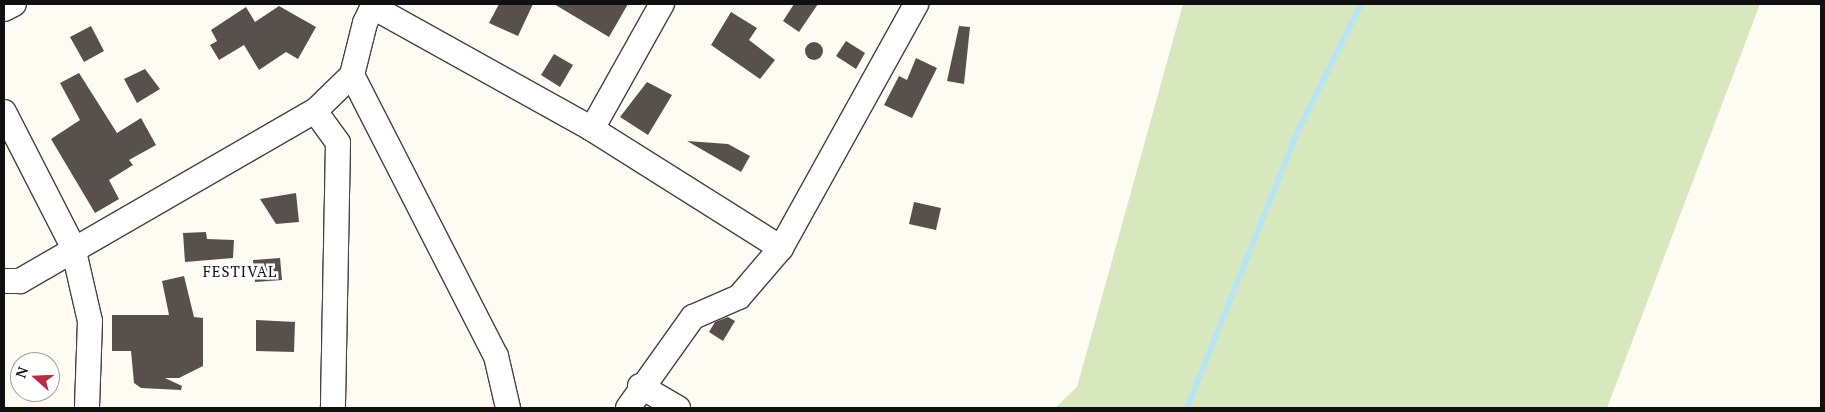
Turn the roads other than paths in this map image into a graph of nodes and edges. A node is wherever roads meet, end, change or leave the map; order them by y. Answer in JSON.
{"nodes":[{"id":1,"x":14,"y":4,"type":"edge"},
{"id":2,"x":662,"y":4,"type":"edge"},
{"id":3,"x":916,"y":4,"type":"edge"},
{"id":4,"x":374,"y":5,"type":"edge"},
{"id":5,"x":4,"y":9,"type":"edge"},
{"id":6,"x":352,"y":75,"type":"junction"},
{"id":7,"x":315,"y":111,"type":"junction"},
{"id":8,"x":4,"y":112,"type":"edge"},
{"id":9,"x":592,"y":129,"type":"junction"},
{"id":10,"x":73,"y":247,"type":"junction"},
{"id":11,"x":781,"y":248,"type":"junction"},
{"id":12,"x":4,"y":281,"type":"edge"},
{"id":13,"x":640,"y":386,"type":"junction"},
{"id":14,"x":87,"y":408,"type":"edge"},
{"id":15,"x":333,"y":408,"type":"edge"},
{"id":16,"x":508,"y":408,"type":"edge"},
{"id":17,"x":628,"y":408,"type":"edge"},
{"id":18,"x":678,"y":408,"type":"edge"}],
"edges":[{"from":1,"to":5,"type":"street"},
{"from":2,"to":9,"type":"street"},
{"from":3,"to":11,"type":"street"},
{"from":4,"to":6,"type":"street"},
{"from":4,"to":9,"type":"street"},
{"from":6,"to":7,"type":"street"},
{"from":6,"to":16,"type":"street"},
{"from":7,"to":10,"type":"street"},
{"from":7,"to":15,"type":"street"},
{"from":8,"to":10,"type":"street"},
{"from":9,"to":11,"type":"street"},
{"from":10,"to":12,"type":"street"},
{"from":10,"to":14,"type":"street"},
{"from":11,"to":13,"type":"street"},
{"from":13,"to":17,"type":"street"},
{"from":13,"to":18,"type":"street"}]}
